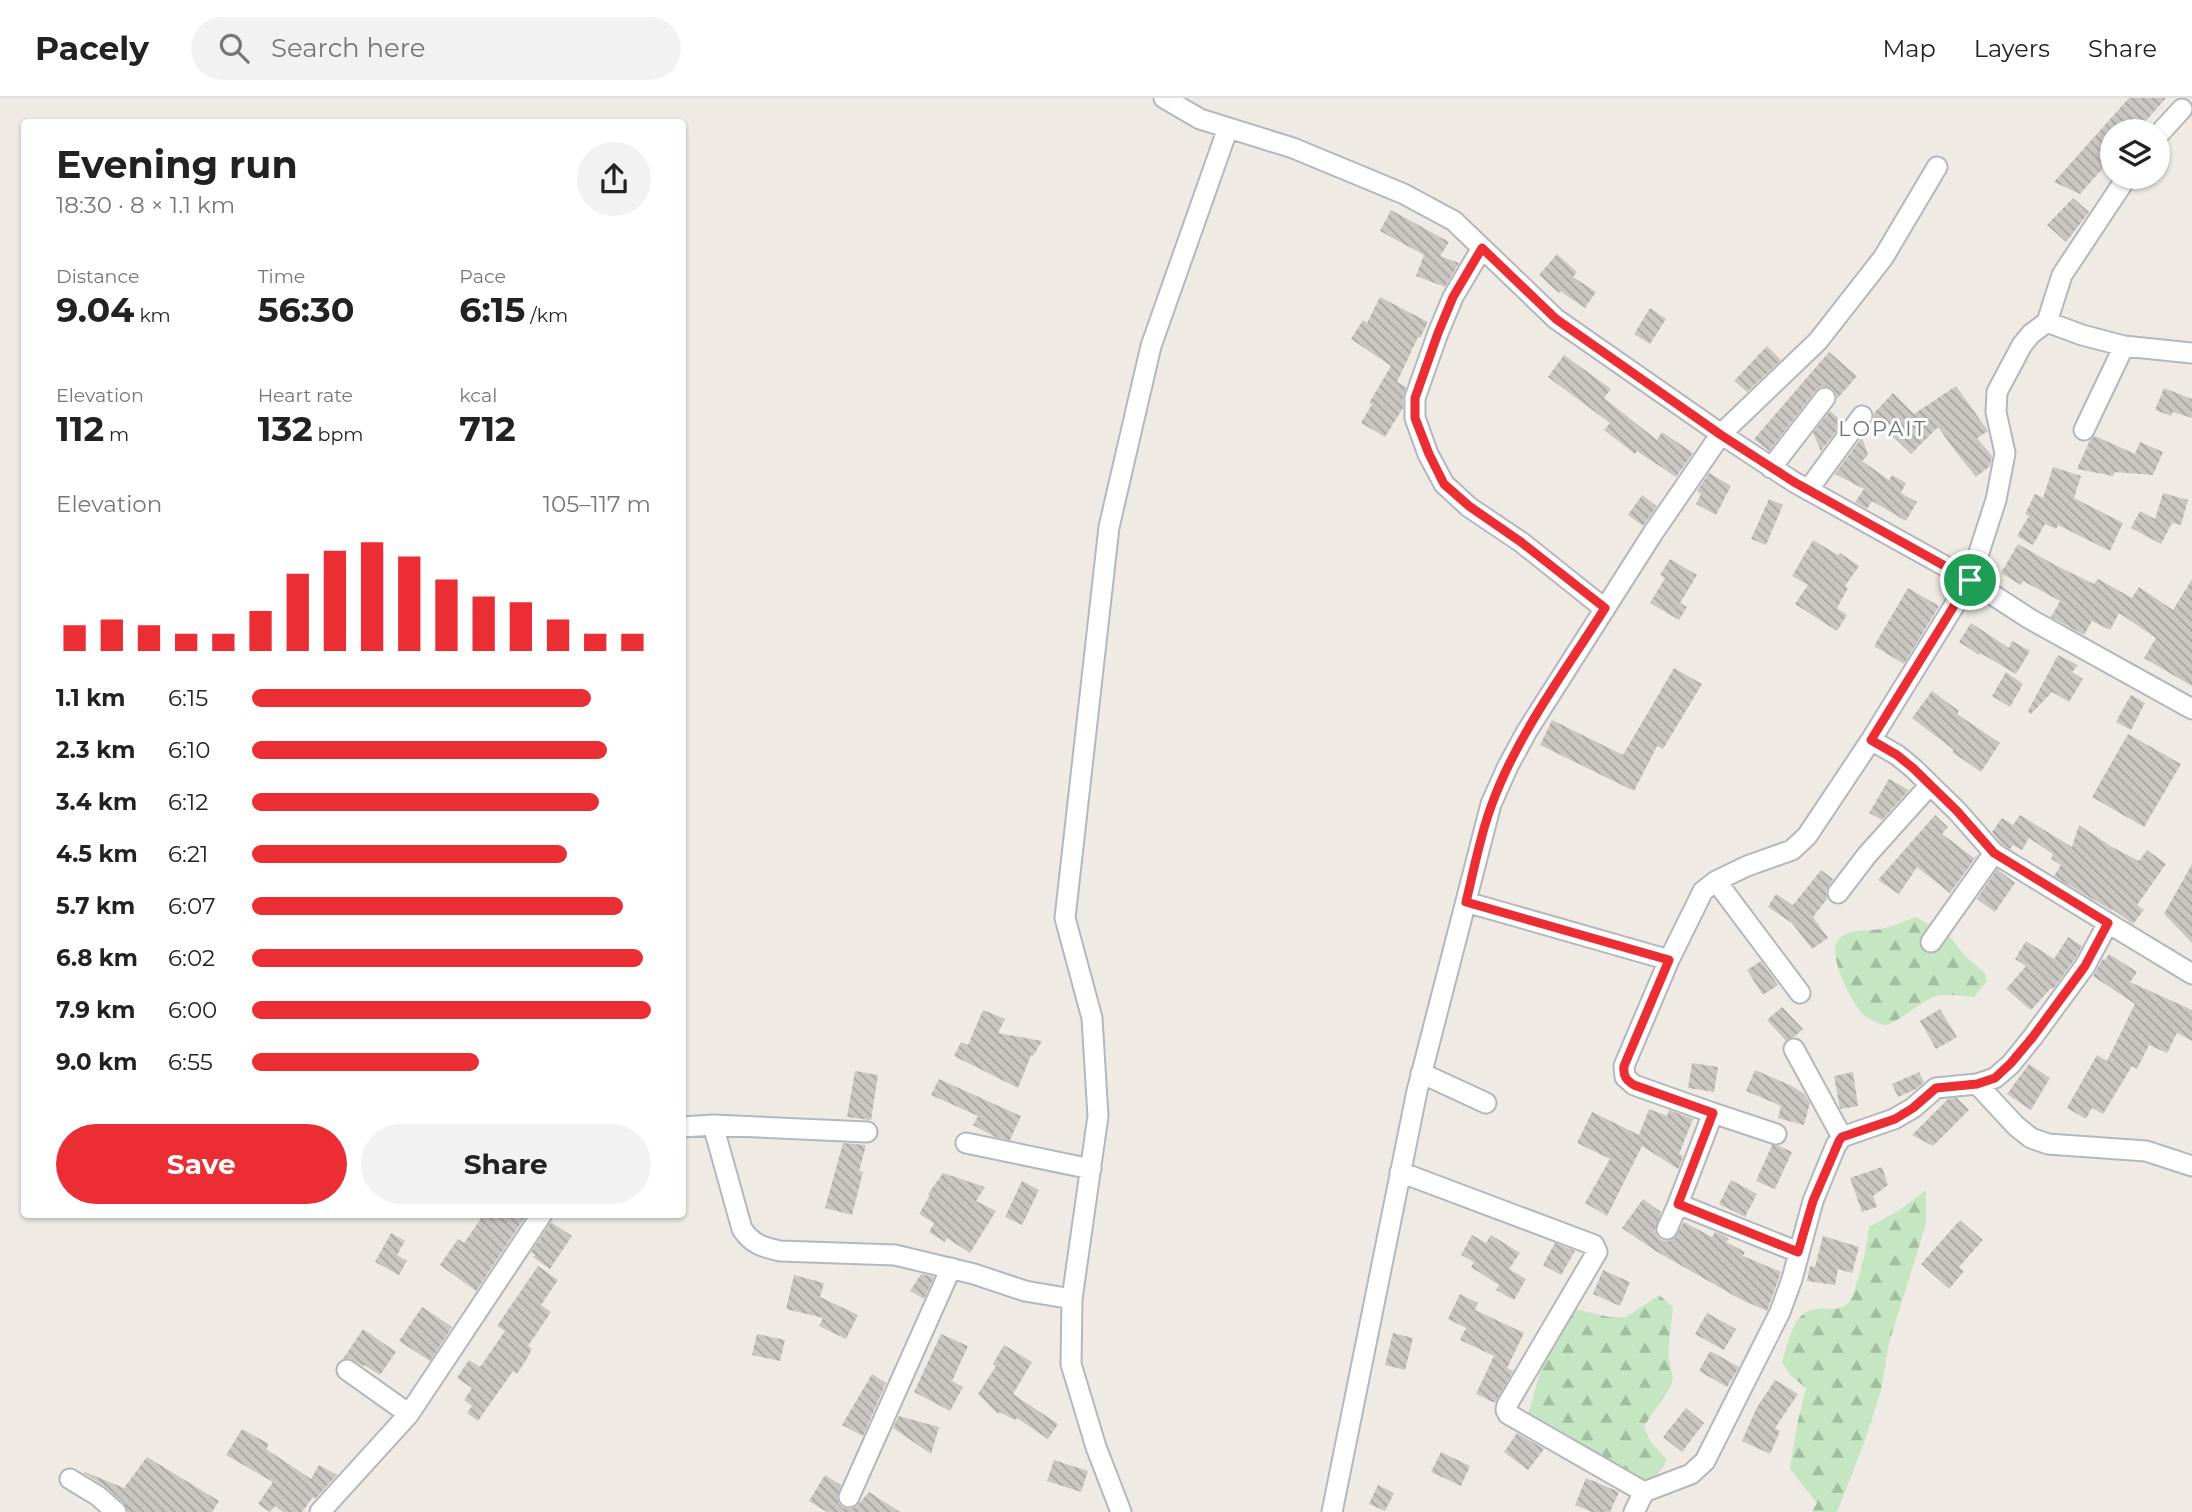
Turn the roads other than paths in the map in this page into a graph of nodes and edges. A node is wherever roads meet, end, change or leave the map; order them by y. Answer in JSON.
{"nodes":[{"id":1,"x":1164,"y":98,"type":"edge"},
{"id":2,"x":2182,"y":109,"type":"dead end"},
{"id":3,"x":2170,"y":122,"type":"edge"},
{"id":4,"x":1228,"y":128,"type":"junction"},
{"id":5,"x":1937,"y":167,"type":"dead end"},
{"id":6,"x":2119,"y":189,"type":"edge"},
{"id":7,"x":1482,"y":248,"type":"junction"},
{"id":8,"x":2048,"y":322,"type":"junction"},
{"id":9,"x":2124,"y":346,"type":"junction"},
{"id":10,"x":2192,"y":353,"type":"edge"},
{"id":11,"x":1825,"y":398,"type":"dead end"},
{"id":12,"x":1862,"y":416,"type":"dead end"},
{"id":13,"x":2084,"y":430,"type":"dead end"},
{"id":14,"x":1721,"y":435,"type":"junction"},
{"id":15,"x":1771,"y":467,"type":"junction"},
{"id":16,"x":1808,"y":490,"type":"junction"},
{"id":17,"x":1970,"y":580,"type":"junction"},
{"id":18,"x":1605,"y":608,"type":"junction"},
{"id":19,"x":2192,"y":709,"type":"edge"},
{"id":20,"x":1871,"y":740,"type":"junction"},
{"id":21,"x":1930,"y":785,"type":"junction"},
{"id":22,"x":1994,"y":853,"type":"junction"},
{"id":23,"x":1716,"y":881,"type":"junction"},
{"id":24,"x":1838,"y":893,"type":"dead end"},
{"id":25,"x":1466,"y":902,"type":"junction"},
{"id":26,"x":2108,"y":923,"type":"junction"},
{"id":27,"x":1931,"y":942,"type":"dead end"},
{"id":28,"x":1669,"y":960,"type":"junction"},
{"id":29,"x":2192,"y":974,"type":"edge"},
{"id":30,"x":1800,"y":992,"type":"dead end"},
{"id":31,"x":1794,"y":1049,"type":"dead end"},
{"id":32,"x":1421,"y":1073,"type":"junction"},
{"id":33,"x":1977,"y":1084,"type":"junction"},
{"id":34,"x":1486,"y":1102,"type":"dead end"},
{"id":35,"x":1713,"y":1113,"type":"junction"},
{"id":36,"x":713,"y":1125,"type":"junction"},
{"id":37,"x":686,"y":1126,"type":"edge"},
{"id":38,"x":867,"y":1132,"type":"dead end"},
{"id":39,"x":1776,"y":1134,"type":"dead end"},
{"id":40,"x":1842,"y":1137,"type":"junction"},
{"id":41,"x":966,"y":1143,"type":"dead end"},
{"id":42,"x":2192,"y":1166,"type":"edge"},
{"id":43,"x":1091,"y":1169,"type":"junction"},
{"id":44,"x":1400,"y":1171,"type":"junction"},
{"id":45,"x":1678,"y":1204,"type":"junction"},
{"id":46,"x":539,"y":1218,"type":"edge"},
{"id":47,"x":1667,"y":1229,"type":"dead end"},
{"id":48,"x":1798,"y":1252,"type":"junction"},
{"id":49,"x":951,"y":1268,"type":"junction"},
{"id":50,"x":1072,"y":1299,"type":"junction"},
{"id":51,"x":347,"y":1370,"type":"dead end"},
{"id":52,"x":409,"y":1414,"type":"junction"},
{"id":53,"x":70,"y":1479,"type":"dead end"},
{"id":54,"x":1644,"y":1492,"type":"junction"},
{"id":55,"x":849,"y":1497,"type":"dead end"},
{"id":56,"x":116,"y":1512,"type":"edge"},
{"id":57,"x":320,"y":1512,"type":"edge"},
{"id":58,"x":1121,"y":1512,"type":"edge"},
{"id":59,"x":1332,"y":1512,"type":"edge"},
{"id":60,"x":1634,"y":1512,"type":"edge"}],
"edges":[{"from":1,"to":4,"type":"street"},
{"from":2,"to":3,"type":"street"},
{"from":4,"to":7,"type":"street"},
{"from":4,"to":43,"type":"street"},
{"from":5,"to":14,"type":"street"},
{"from":6,"to":8,"type":"street"},
{"from":7,"to":14,"type":"street"},
{"from":7,"to":18,"type":"street"},
{"from":8,"to":9,"type":"street"},
{"from":8,"to":17,"type":"street"},
{"from":9,"to":10,"type":"street"},
{"from":9,"to":13,"type":"street"},
{"from":11,"to":15,"type":"street"},
{"from":12,"to":16,"type":"street"},
{"from":14,"to":15,"type":"street"},
{"from":14,"to":18,"type":"street"},
{"from":15,"to":16,"type":"street"},
{"from":16,"to":17,"type":"street"},
{"from":17,"to":19,"type":"street"},
{"from":17,"to":20,"type":"street"},
{"from":18,"to":25,"type":"street"},
{"from":20,"to":21,"type":"street"},
{"from":20,"to":23,"type":"street"},
{"from":21,"to":22,"type":"street"},
{"from":21,"to":24,"type":"street"},
{"from":22,"to":26,"type":"street"},
{"from":22,"to":27,"type":"street"},
{"from":23,"to":28,"type":"street"},
{"from":23,"to":30,"type":"street"},
{"from":25,"to":28,"type":"street"},
{"from":25,"to":32,"type":"street"},
{"from":26,"to":29,"type":"street"},
{"from":26,"to":33,"type":"street"},
{"from":28,"to":35,"type":"street"},
{"from":31,"to":40,"type":"street"},
{"from":32,"to":34,"type":"street"},
{"from":32,"to":44,"type":"street"},
{"from":33,"to":40,"type":"street"},
{"from":33,"to":42,"type":"street"},
{"from":35,"to":39,"type":"street"},
{"from":35,"to":45,"type":"street"},
{"from":36,"to":37,"type":"street"},
{"from":36,"to":38,"type":"street"},
{"from":36,"to":49,"type":"street"},
{"from":40,"to":48,"type":"street"},
{"from":41,"to":43,"type":"street"},
{"from":43,"to":50,"type":"street"},
{"from":44,"to":54,"type":"street"},
{"from":44,"to":59,"type":"street"},
{"from":45,"to":47,"type":"street"},
{"from":45,"to":48,"type":"street"},
{"from":46,"to":52,"type":"street"},
{"from":48,"to":54,"type":"street"},
{"from":49,"to":50,"type":"street"},
{"from":49,"to":55,"type":"street"},
{"from":50,"to":58,"type":"street"},
{"from":51,"to":52,"type":"street"},
{"from":52,"to":57,"type":"street"},
{"from":53,"to":56,"type":"street"},
{"from":54,"to":60,"type":"street"}]}
